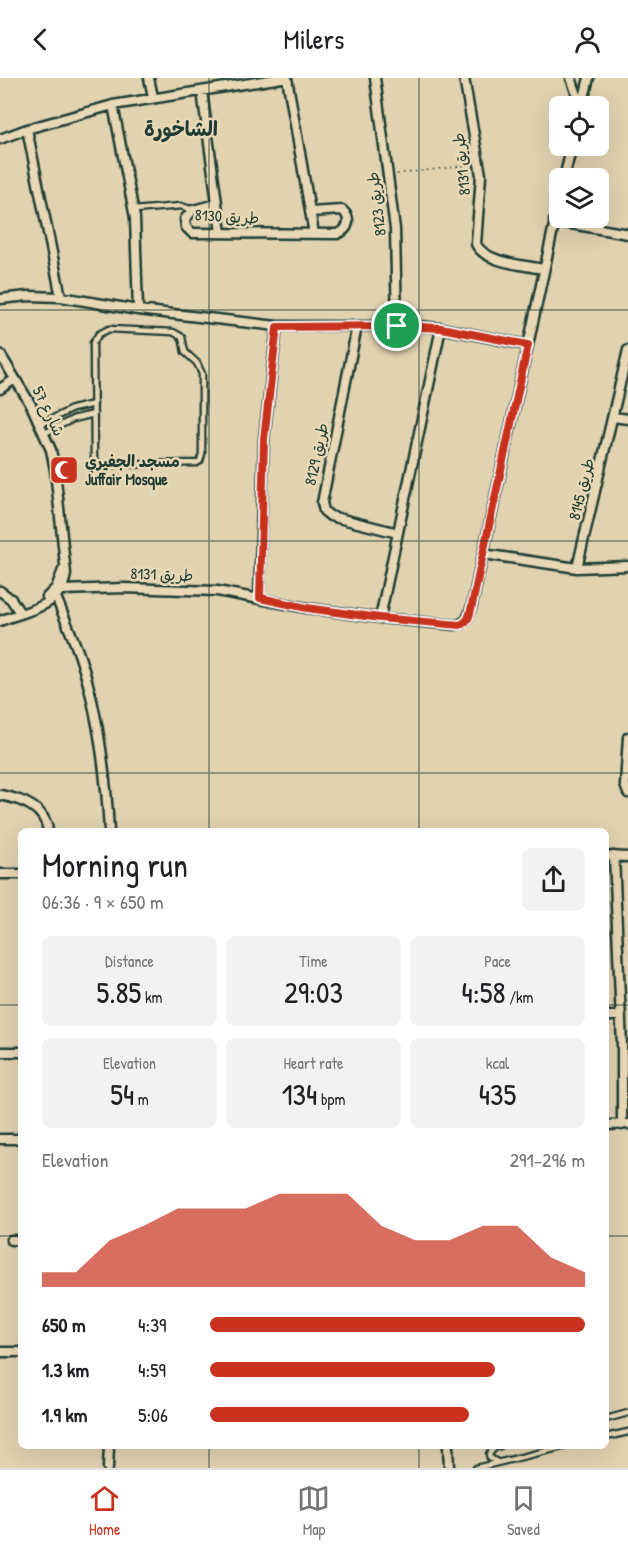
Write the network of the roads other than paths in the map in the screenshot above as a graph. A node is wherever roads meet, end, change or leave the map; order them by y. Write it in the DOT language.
graph roads {
  1 [pos="149,78"];
  2 [pos="282,78"];
  3 [pos="286,78"];
  4 [pos="375,78"];
  5 [pos="464,78"];
  6 [pos="571,78"];
  7 [pos="589,78"];
  8 [pos="201,91"];
  9 [pos="577,96"];
  10 [pos="584,96"];
  11 [pos="153,98"];
  12 [pos="113,105"];
  13 [pos="27,129"];
  14 [pos="0,139"];
  15 [pos="217,204"];
  16 [pos="134,210"];
  17 [pos="193,210"];
  18 [pos="310,212"];
  19 [pos="552,228"];
  20 [pos="594,228"];
  21 [pos="221,233"];
  22 [pos="314,234"];
  23 [pos="628,234"];
  24 [pos="543,269"];
  25 [pos="61,297"];
  26 [pos="0,299"];
  27 [pos="138,310"];
  28 [pos="357,326"];
  29 [pos="397,326"];
  30 [pos="277,327"];
  31 [pos="441,328"];
  32 [pos="528,345"];
  33 [pos="628,350"];
  34 [pos="0,355"];
  35 [pos="15,379"];
  36 [pos="0,389"];
  37 [pos="94,404"];
  38 [pos="94,414"];
  39 [pos="613,417"];
  40 [pos="628,419"];
  41 [pos="41,424"];
  42 [pos="45,433"];
  43 [pos="398,533"];
  44 [pos="483,554"];
  45 [pos="64,558"];
  46 [pos="628,566"];
  47 [pos="577,568"];
  48 [pos="62,590"];
  49 [pos="0,591"];
  50 [pos="56,597"];
  51 [pos="260,598"];
  52 [pos="24,612"];
  53 [pos="380,618"];
  54 [pos="0,621"];
  55 [pos="628,737"];
  56 [pos="628,792"];
  57 [pos="0,795"];
  58 [pos="48,828"];
  59 [pos="109,828"];
  60 [pos="610,856"];
  61 [pos="628,857"];
  62 [pos="0,874"];
  63 [pos="18,874"];
  64 [pos="609,1016"];
  65 [pos="621,1016"];
  66 [pos="625,1046"];
  67 [pos="0,1052"];
  68 [pos="18,1052"];
  69 [pos="609,1125"];
  70 [pos="625,1125"];
  71 [pos="18,1138"];
  72 [pos="0,1139"];
  73 [pos="11,1240"];
  74 [pos="18,1240"];
  75 [pos="0,1352"];
  76 [pos="18,1352"];
  77 [pos="628,1413"];
  78 [pos="609,1418"];
  79 [pos="628,1432"];
  80 [pos="609,1436"];
  81 [pos="109,1449"];
  82 [pos="448,1449"];
  83 [pos="493,1449"];
  84 [pos="554,1449"];
  85 [pos="497,1462"];
  86 [pos="108,1468"];
  87 [pos="449,1468"];
  88 [pos="476,1468"];
  1 -- 11 [label="street"];
  2 -- 8 [label="street"];
  3 -- 18 [label="street"];
  4 -- 29 [label="street, طريق 8123"];
  5 -- 24 [label="street, طريق 8131"];
  6 -- 9 [label="street"];
  7 -- 10 [label="street"];
  8 -- 11 [label="street"];
  8 -- 15 [label="street"];
  11 -- 12 [label="street"];
  12 -- 13 [label="street"];
  12 -- 16 [label="street"];
  13 -- 14 [label="street"];
  13 -- 25 [label="street"];
  15 -- 17 [label="street, طريق 8130"];
  15 -- 21 [label="street"];
  16 -- 17 [label="lane"];
  16 -- 27 [label="street"];
  17 -- 21 [label="street, طريق 8130"];
  18 -- 22 [label="street"];
  18 -- 22 [label="street, طريق 8130"];
  19 -- 24 [label="street"];
  20 -- 23 [label="street"];
  21 -- 22 [label="street, طريق 8130"];
  24 -- 32 [label="street"];
  25 -- 26 [label="street"];
  25 -- 27 [label="street"];
  27 -- 30 [label="street"];
  28 -- 29 [label="street"];
  28 -- 30 [label="street"];
  28 -- 43 [label="street, طريق 8129"];
  29 -- 31 [label="street"];
  30 -- 51 [label="street"];
  31 -- 32 [label="street"];
  31 -- 43 [label="street"];
  32 -- 44 [label="street"];
  33 -- 39 [label="street, طريق 8145"];
  34 -- 35 [label="street, شارع 57"];
  35 -- 36 [label="street"];
  35 -- 41 [label="street, شارع 57"];
  37 -- 38 [label="lane"];
  37 -- 38 [label="lane"];
  37 -- 41 [label="lane"];
  38 -- 42 [label="lane"];
  39 -- 40 [label="street"];
  39 -- 47 [label="street, طريق 8145"];
  41 -- 42 [label="street, شارع 57"];
  42 -- 45 [label="street, شارع 57"];
  43 -- 53 [label="street"];
  44 -- 47 [label="street"];
  44 -- 53 [label="street, طريق 8131"];
  45 -- 48 [label="street"];
  45 -- 52 [label="street"];
  46 -- 47 [label="street"];
  48 -- 50 [label="street"];
  48 -- 51 [label="street, طريق 8131"];
  49 -- 52 [label="street"];
  50 -- 52 [label="street"];
  50 -- 59 [label="street"];
  51 -- 53 [label="street, طريق 8131"];
  52 -- 54 [label="street"];
  55 -- 56 [label="street"];
  57 -- 58 [label="street"];
  60 -- 61 [label="street"];
  60 -- 65 [label="street"];
  62 -- 63 [label="street"];
  64 -- 65 [label="street"];
  65 -- 66 [label="street"];
  66 -- 70 [label="street"];
  67 -- 68 [label="street"];
  69 -- 70 [label="street"];
  71 -- 72 [label="street"];
  73 -- 74 [label="street"];
  75 -- 76 [label="street"];
  77 -- 78 [label="lane"];
  79 -- 80 [label="lane"];
  81 -- 86 [label="street"];
  82 -- 87 [label="street"];
  83 -- 85 [label="lane"];
  84 -- 85 [label="lane"];
  85 -- 88 [label="lane"];
}
